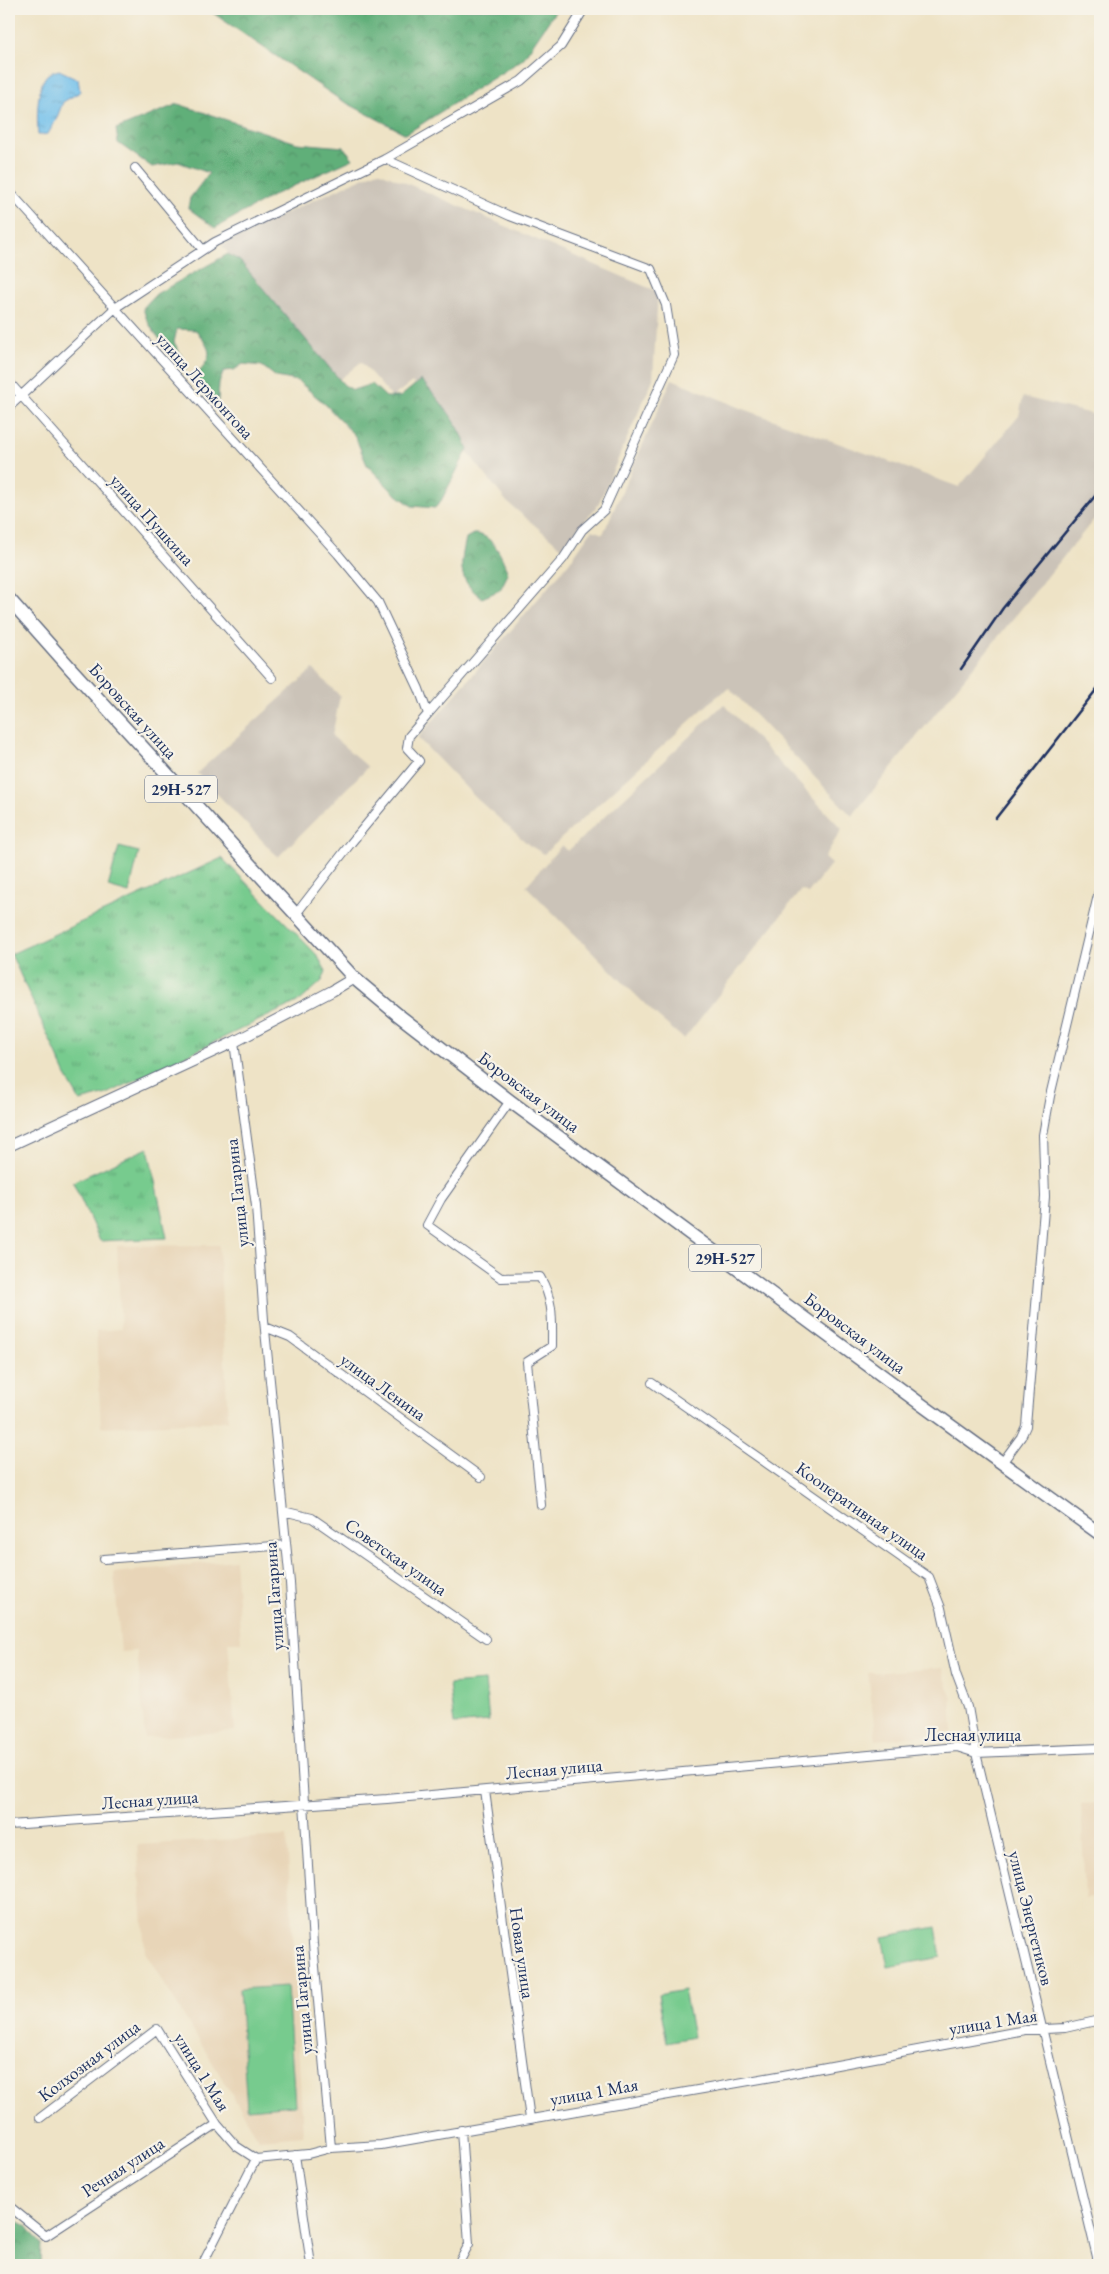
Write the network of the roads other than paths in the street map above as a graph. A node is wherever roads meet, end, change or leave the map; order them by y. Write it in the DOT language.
graph roads {
  1 [pos="584,9"];
  2 [pos="385,159"];
  3 [pos="135,168"];
  4 [pos="9,191"];
  5 [pos="203,250"];
  6 [pos="115,308"];
  7 [pos="9,382"];
  8 [pos="21,395"];
  9 [pos="9,407"];
  10 [pos="9,599"];
  11 [pos="272,678"];
  12 [pos="428,714"];
  13 [pos="1100,887"];
  14 [pos="296,914"];
  15 [pos="354,978"];
  16 [pos="234,1042"];
  17 [pos="510,1101"];
  18 [pos="9,1146"];
  19 [pos="265,1327"];
  20 [pos="652,1383"];
  21 [pos="1002,1463"];
  22 [pos="481,1477"];
  23 [pos="540,1505"];
  24 [pos="283,1511"];
  25 [pos="1100,1534"];
  26 [pos="286,1545"];
  27 [pos="104,1560"];
  28 [pos="486,1639"];
  29 [pos="1100,1748"];
  30 [pos="976,1753"];
  31 [pos="484,1791"];
  32 [pos="304,1805"];
  33 [pos="9,1825"];
  34 [pos="1100,2020"];
  35 [pos="156,2029"];
  36 [pos="1042,2029"];
  37 [pos="40,2118"];
  38 [pos="530,2119"];
  39 [pos="217,2124"];
  40 [pos="461,2130"];
  41 [pos="331,2148"];
  42 [pos="295,2155"];
  43 [pos="256,2160"];
  44 [pos="9,2206"];
  45 [pos="460,2261"];
  46 [pos="202,2265"];
  47 [pos="310,2265"];
  48 [pos="1099,2265"];
  1 -- 2 [label="street"];
  2 -- 5 [label="street"];
  2 -- 12 [label="street"];
  3 -- 5 [label="street"];
  4 -- 6 [label="street, улица Лермонтова"];
  5 -- 6 [label="street"];
  6 -- 8 [label="street"];
  6 -- 12 [label="street, улица Лермонтова"];
  7 -- 8 [label="street, улица Пушкина"];
  8 -- 9 [label="street"];
  8 -- 11 [label="street, улица Пушкина"];
  10 -- 14 [label="main road, Боровская улица / 29Н-527"];
  12 -- 14 [label="street"];
  13 -- 21 [label="street"];
  14 -- 15 [label="main road, Боровская улица / 29Н-527"];
  15 -- 16 [label="street"];
  15 -- 17 [label="main road, Боровская улица / 29Н-527"];
  16 -- 18 [label="street"];
  16 -- 19 [label="street, улица Гагарина"];
  17 -- 21 [label="main road, Боровская улица / 29Н-527"];
  17 -- 23 [label="street"];
  19 -- 22 [label="street, улица Ленина"];
  19 -- 24 [label="street, улица Гагарина"];
  20 -- 30 [label="street, Кооперативная улица"];
  21 -- 25 [label="main road, Боровская улица / 29Н-527"];
  24 -- 26 [label="street, улица Гагарина"];
  24 -- 28 [label="street, Советская улица"];
  26 -- 27 [label="street"];
  26 -- 32 [label="street, улица Гагарина"];
  29 -- 30 [label="street, Лесная улица"];
  30 -- 31 [label="street, Лесная улица"];
  30 -- 36 [label="street, улица Энергетиков"];
  31 -- 32 [label="street, Лесная улица"];
  31 -- 38 [label="street, Новая улица"];
  32 -- 33 [label="street, Лесная улица"];
  32 -- 41 [label="street, улица Гагарина"];
  34 -- 36 [label="street, улица 1 Мая"];
  35 -- 37 [label="street, Колхозная улица"];
  35 -- 39 [label="street, улица 1 Мая"];
  36 -- 38 [label="street, улица 1 Мая"];
  36 -- 48 [label="street, улица Энергетиков"];
  38 -- 40 [label="street, улица 1 Мая"];
  39 -- 43 [label="street, улица 1 Мая"];
  39 -- 44 [label="street, Речная улица"];
  40 -- 41 [label="street, улица 1 Мая"];
  40 -- 45 [label="street"];
  41 -- 42 [label="street, улица 1 Мая"];
  42 -- 43 [label="street, улица 1 Мая"];
  42 -- 47 [label="street"];
  43 -- 46 [label="street"];
}
